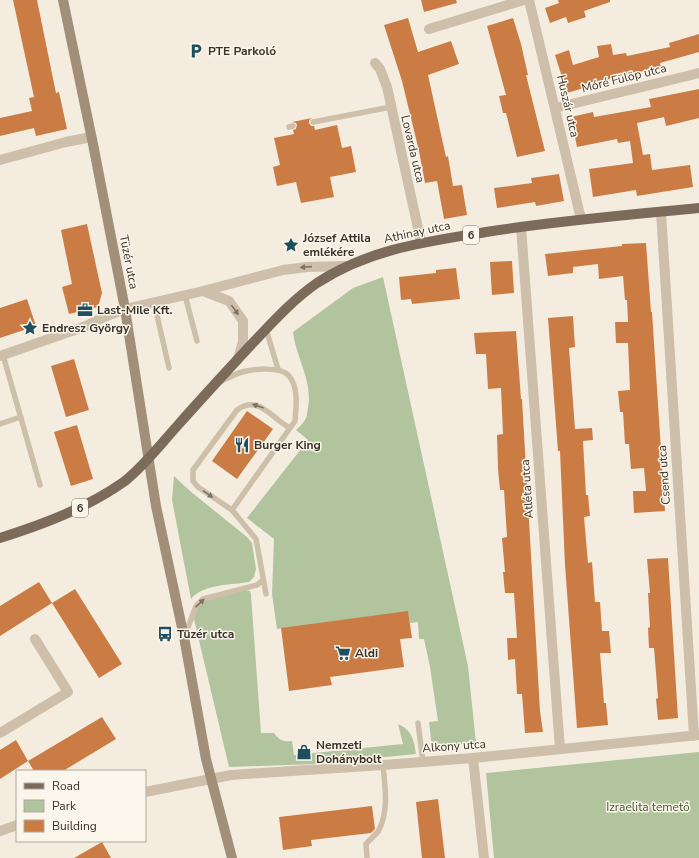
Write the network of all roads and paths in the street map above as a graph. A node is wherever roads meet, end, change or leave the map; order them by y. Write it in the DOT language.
graph roads {
  1 [pos="63,0"];
  2 [pos="524,0"];
  3 [pos="528,0"];
  4 [pos="429,29"];
  5 [pos="375,63"];
  6 [pos="699,73"];
  7 [pos="391,107"];
  8 [pos="555,108"];
  9 [pos="313,122"];
  10 [pos="91,137"];
  11 [pos="0,160"];
  12 [pos="699,208"];
  13 [pos="661,212"];
  14 [pos="581,219"];
  15 [pos="521,227"];
  16 [pos="421,242"];
  17 [pos="345,266"];
  18 [pos="203,291"];
  19 [pos="185,295"];
  20 [pos="154,302"];
  21 [pos="125,309"];
  22 [pos="266,329"];
  23 [pos="197,341"];
  24 [pos="2,355"];
  25 [pos="238,359"];
  26 [pos="169,368"];
  27 [pos="278,369"];
  28 [pos="211,387"];
  29 [pos="21,417"];
  30 [pos="0,424"];
  31 [pos="290,428"];
  32 [pos="148,459"];
  33 [pos="40,485"];
  34 [pos="232,510"];
  35 [pos="0,538"];
  36 [pos="263,580"];
  37 [pos="266,594"];
  38 [pos="184,637"];
  39 [pos="35,639"];
  40 [pos="418,723"];
  41 [pos="0,732"];
  42 [pos="696,736"];
  43 [pos="560,749"];
  44 [pos="473,758"];
  45 [pos="423,762"];
  46 [pos="383,765"];
  47 [pos="211,778"];
  48 [pos="146,792"];
  49 [pos="16,825"];
  50 [pos="0,831"];
  51 [pos="232,858"];
  52 [pos="367,858"];
  53 [pos="484,858"];
  1 -- 10 [label="street, Tüzér utca"];
  2 -- 4 [label="street"];
  3 -- 8 [label="street, Huszár utca"];
  5 -- 7 [label="street, Lovarda utca"];
  6 -- 8 [label="street, Móré Fülöp utca"];
  7 -- 9 [label="lane"];
  7 -- 16 [label="street, Lovarda utca"];
  8 -- 14 [label="street, Huszár utca"];
  10 -- 11 [label="street"];
  10 -- 21 [label="street, Tüzér utca"];
  12 -- 13 [label="main road, Athinay utca / 6"];
  13 -- 14 [label="main road, Athinay utca / 6"];
  13 -- 42 [label="street, Csend utca"];
  14 -- 15 [label="main road, Athinay utca / 6"];
  15 -- 16 [label="main road, Athinay utca / 6"];
  15 -- 43 [label="street, Atléta utca"];
  16 -- 17 [label="main road, Athinay utca / 6"];
  17 -- 18 [label="street, one-way"];
  17 -- 22 [label="main road, Athinay utca / 6"];
  18 -- 19 [label="street"];
  18 -- 25 [label="street, one-way"];
  19 -- 20 [label="street"];
  19 -- 23 [label="lane"];
  20 -- 21 [label="street"];
  20 -- 26 [label="lane"];
  21 -- 24 [label="street"];
  21 -- 32 [label="street, Tüzér utca"];
  22 -- 25 [label="main road, Athinay utca / 6"];
  22 -- 27 [label="lane"];
  24 -- 29 [label="lane"];
  25 -- 28 [label="main road, Athinay utca / 6"];
  27 -- 28 [label="lane"];
  27 -- 31 [label="lane"];
  28 -- 32 [label="main road, Athinay utca / 6"];
  29 -- 30 [label="lane"];
  29 -- 33 [label="lane"];
  31 -- 34 [label="lane"];
  31 -- 34 [label="lane, one-way"];
  32 -- 35 [label="main road, 6"];
  32 -- 38 [label="street, Tüzér utca"];
  34 -- 36 [label="lane"];
  36 -- 37 [label="lane"];
  38 -- 36 [label="lane, one-way"];
  38 -- 47 [label="street, Tüzér utca"];
  39 -- 41 [label="street"];
  40 -- 45 [label="lane"];
  42 -- 43 [label="street, Alkony utca"];
  43 -- 44 [label="street, Alkony utca"];
  44 -- 45 [label="street, Alkony utca"];
  44 -- 53 [label="street"];
  45 -- 46 [label="street, Alkony utca"];
  46 -- 47 [label="street, Alkony utca"];
  46 -- 52 [label="lane"];
  47 -- 48 [label="street, Alkony utca"];
  47 -- 51 [label="street, Tüzér utca"];
  49 -- 50 [label="street"];
}
